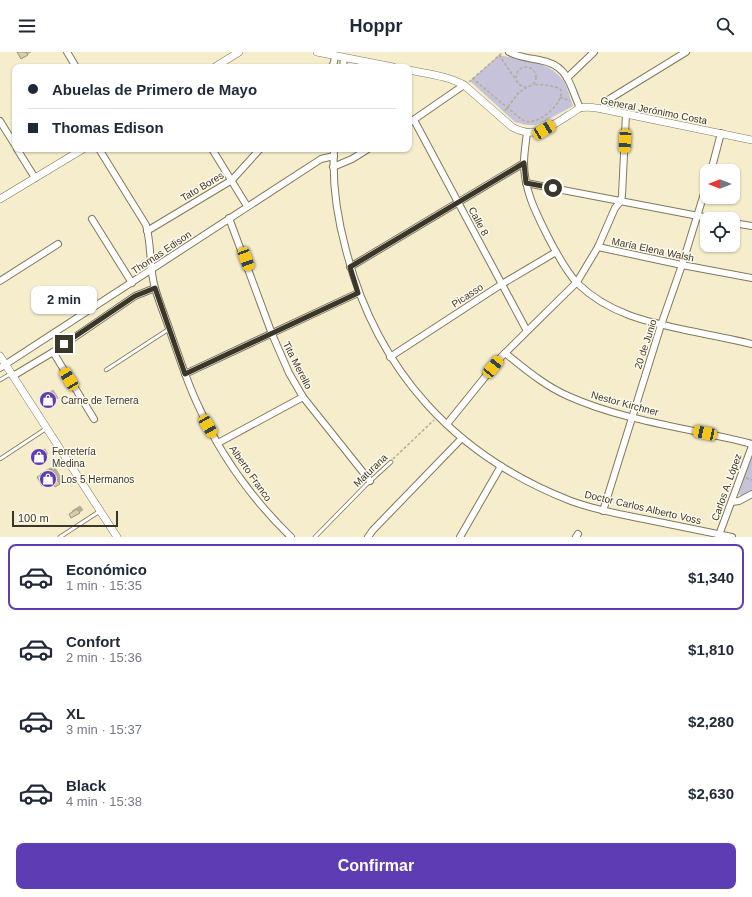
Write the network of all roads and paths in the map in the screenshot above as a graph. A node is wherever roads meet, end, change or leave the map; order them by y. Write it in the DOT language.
graph roads {
  1 [pos="66,52"];
  2 [pos="239,52"];
  3 [pos="317,52"];
  4 [pos="503,52"];
  5 [pos="509,52"];
  6 [pos="594,52"];
  7 [pos="686,52"];
  8 [pos="499,55"];
  9 [pos="335,56"];
  10 [pos="344,58"];
  11 [pos="74,64"];
  12 [pos="220,64"];
  13 [pos="333,64"];
  14 [pos="343,64"];
  15 [pos="377,64"];
  16 [pos="412,71"];
  17 [pos="472,78"];
  18 [pos="567,78"];
  19 [pos="517,81"];
  20 [pos="533,85"];
  21 [pos="464,86"];
  22 [pos="527,87"];
  23 [pos="508,107"];
  24 [pos="580,108"];
  25 [pos="602,109"];
  26 [pos="626,114"];
  27 [pos="500,117"];
  28 [pos="0,121"];
  29 [pos="412,122"];
  30 [pos="527,132"];
  31 [pos="721,133"];
  32 [pos="12,140"];
  33 [pos="752,140"];
  34 [pos="19,152"];
  35 [pos="78,152"];
  36 [pos="101,152"];
  37 [pos="214,152"];
  38 [pos="257,152"];
  39 [pos="334,152"];
  40 [pos="363,152"];
  41 [pos="334,156"];
  42 [pos="524,163"];
  43 [pos="713,164"];
  44 [pos="333,167"];
  45 [pos="35,178"];
  46 [pos="232,180"];
  47 [pos="526,183"];
  48 [pos="0,199"];
  49 [pos="621,201"];
  50 [pos="458,202"];
  51 [pos="701,204"];
  52 [pos="247,206"];
  53 [pos="697,216"];
  54 [pos="700,217"];
  55 [pos="230,218"];
  56 [pos="92,219"];
  57 [pos="740,224"];
  58 [pos="752,226"];
  59 [pos="147,230"];
  60 [pos="58,244"];
  61 [pos="598,247"];
  62 [pos="556,252"];
  63 [pos="682,265"];
  64 [pos="350,267"];
  65 [pos="151,270"];
  66 [pos="752,278"];
  67 [pos="0,281"];
  68 [pos="577,282"];
  69 [pos="132,283"];
  70 [pos="502,284"];
  71 [pos="155,288"];
  72 [pos="358,293"];
  73 [pos="661,325"];
  74 [pos="169,329"];
  75 [pos="527,331"];
  76 [pos="272,334"];
  77 [pos="752,344"];
  78 [pos="53,352"];
  79 [pos="505,353"];
  80 [pos="0,356"];
  81 [pos="390,356"];
  82 [pos="3,366"];
  83 [pos="106,370"];
  84 [pos="185,374"];
  85 [pos="12,375"];
  86 [pos="0,380"];
  87 [pos="303,397"];
  88 [pos="438,416"];
  89 [pos="632,417"];
  90 [pos="94,419"];
  91 [pos="447,424"];
  92 [pos="47,428"];
  93 [pos="462,438"];
  94 [pos="218,443"];
  95 [pos="752,445"];
  96 [pos="0,459"];
  97 [pos="391,462"];
  98 [pos="501,466"];
  99 [pos="370,481"];
  100 [pos="752,494"];
  101 [pos="732,502"];
  102 [pos="100,511"];
  103 [pos="603,511"];
  104 [pos="720,535"];
  105 [pos="60,537"];
  106 [pos="117,537"];
  107 [pos="291,537"];
  108 [pos="315,537"];
  109 [pos="368,537"];
  110 [pos="460,537"];
  111 [pos="732,537"];
  1 -- 11 [label="street"];
  2 -- 12 [label="street"];
  3 -- 9 [label="street"];
  4 -- 8 [label="path"];
  5 -- 18 [label="street"];
  6 -- 18 [label="street"];
  7 -- 25 [label="street"];
  8 -- 17 [label="path"];
  8 -- 19 [label="path"];
  9 -- 10 [label="street"];
  9 -- 13 [label="street"];
  10 -- 14 [label="street"];
  10 -- 15 [label="street"];
  16 -- 21 [label="street"];
  17 -- 21 [label="path"];
  17 -- 23 [label="path"];
  18 -- 24 [label="street"];
  19 -- 20 [label="path"];
  19 -- 22 [label="path"];
  20 -- 22 [label="path"];
  20 -- 23 [label="path"];
  21 -- 27 [label="street"];
  21 -- 29 [label="street"];
  22 -- 23 [label="path"];
  23 -- 27 [label="path"];
  24 -- 25 [label="street, General Jerónimo Costa"];
  24 -- 30 [label="street"];
  25 -- 26 [label="street, General Jerónimo Costa"];
  26 -- 31 [label="street, General Jerónimo Costa"];
  26 -- 49 [label="street"];
  27 -- 30 [label="street"];
  28 -- 32 [label="street"];
  29 -- 50 [label="street, Calle 8"];
  30 -- 42 [label="street"];
  31 -- 33 [label="street, General Jerónimo Costa"];
  31 -- 43 [label="street"];
  34 -- 45 [label="street"];
  35 -- 45 [label="street"];
  36 -- 59 [label="street, Alberto Franco"];
  37 -- 46 [label="street"];
  38 -- 46 [label="street, Tato Bores"];
  39 -- 41 [label="street, Doctor Carlos Alberto Voss"];
  40 -- 44 [label="street"];
  41 -- 44 [label="street, Doctor Carlos Alberto Voss"];
  41 -- 52 [label="street, Thomas Edison"];
  42 -- 47 [label="street"];
  42 -- 50 [label="street"];
  44 -- 64 [label="street, Doctor Carlos Alberto Voss"];
  45 -- 48 [label="street"];
  46 -- 52 [label="street"];
  46 -- 59 [label="street, Tato Bores"];
  47 -- 49 [label="street"];
  47 -- 62 [label="street"];
  49 -- 53 [label="street"];
  49 -- 61 [label="street"];
  50 -- 64 [label="street"];
  50 -- 70 [label="street, Calle 8"];
  51 -- 53 [label="street, 20 de Junio"];
  52 -- 55 [label="street, Thomas Edison"];
  53 -- 54 [label="street"];
  53 -- 63 [label="street, 20 de Junio"];
  55 -- 65 [label="street, Thomas Edison"];
  55 -- 76 [label="street, Tita Merello"];
  56 -- 69 [label="street"];
  57 -- 58 [label="street"];
  59 -- 65 [label="street, Alberto Franco"];
  60 -- 67 [label="street"];
  61 -- 63 [label="street, María Elena Walsh"];
  61 -- 68 [label="street"];
  62 -- 68 [label="street"];
  62 -- 70 [label="street, Picasso"];
  63 -- 66 [label="street, María Elena Walsh"];
  63 -- 73 [label="street, 20 de Junio"];
  64 -- 72 [label="street, Doctor Carlos Alberto Voss"];
  65 -- 69 [label="street, Thomas Edison"];
  65 -- 71 [label="street, Alberto Franco"];
  68 -- 73 [label="street"];
  68 -- 75 [label="street"];
  69 -- 82 [label="street, Thomas Edison"];
  70 -- 75 [label="street, Calle 8"];
  70 -- 81 [label="street, Picasso"];
  71 -- 74 [label="street, Alberto Franco"];
  71 -- 78 [label="street"];
  72 -- 76 [label="street"];
  72 -- 81 [label="street, Doctor Carlos Alberto Voss"];
  73 -- 77 [label="street"];
  73 -- 89 [label="street, 20 de Junio"];
  74 -- 83 [label="lane"];
  74 -- 84 [label="street, Alberto Franco"];
  75 -- 79 [label="street"];
  76 -- 84 [label="street"];
  76 -- 87 [label="street, Tita Merello"];
  78 -- 85 [label="street"];
  78 -- 90 [label="street"];
  79 -- 89 [label="street, Nestor Kirchner"];
  79 -- 91 [label="street"];
  80 -- 82 [label="street"];
  81 -- 88 [label="street, Doctor Carlos Alberto Voss"];
  82 -- 85 [label="street"];
  84 -- 94 [label="street, Alberto Franco"];
  85 -- 86 [label="lane"];
  85 -- 92 [label="street"];
  87 -- 94 [label="street"];
  87 -- 99 [label="street, Tita Merello"];
  88 -- 91 [label="street, Doctor Carlos Alberto Voss"];
  88 -- 97 [label="path, Maturana"];
  89 -- 95 [label="street, Nestor Kirchner"];
  89 -- 103 [label="street, 20 de Junio"];
  91 -- 93 [label="street, Doctor Carlos Alberto Voss"];
  92 -- 96 [label="lane"];
  92 -- 102 [label="street"];
  93 -- 98 [label="street, Doctor Carlos Alberto Voss"];
  93 -- 109 [label="street"];
  94 -- 107 [label="street, Alberto Franco"];
  95 -- 101 [label="street, Carlos A. López"];
  97 -- 99 [label="lane, Maturana"];
  98 -- 103 [label="street, Doctor Carlos Alberto Voss"];
  98 -- 110 [label="street"];
  99 -- 108 [label="lane, Maturana"];
  100 -- 101 [label="street"];
  101 -- 104 [label="street, Carlos A. López"];
  102 -- 105 [label="lane"];
  102 -- 106 [label="street"];
  103 -- 104 [label="street, Doctor Carlos Alberto Voss"];
  104 -- 111 [label="street, Doctor Carlos Alberto Voss"];
}
